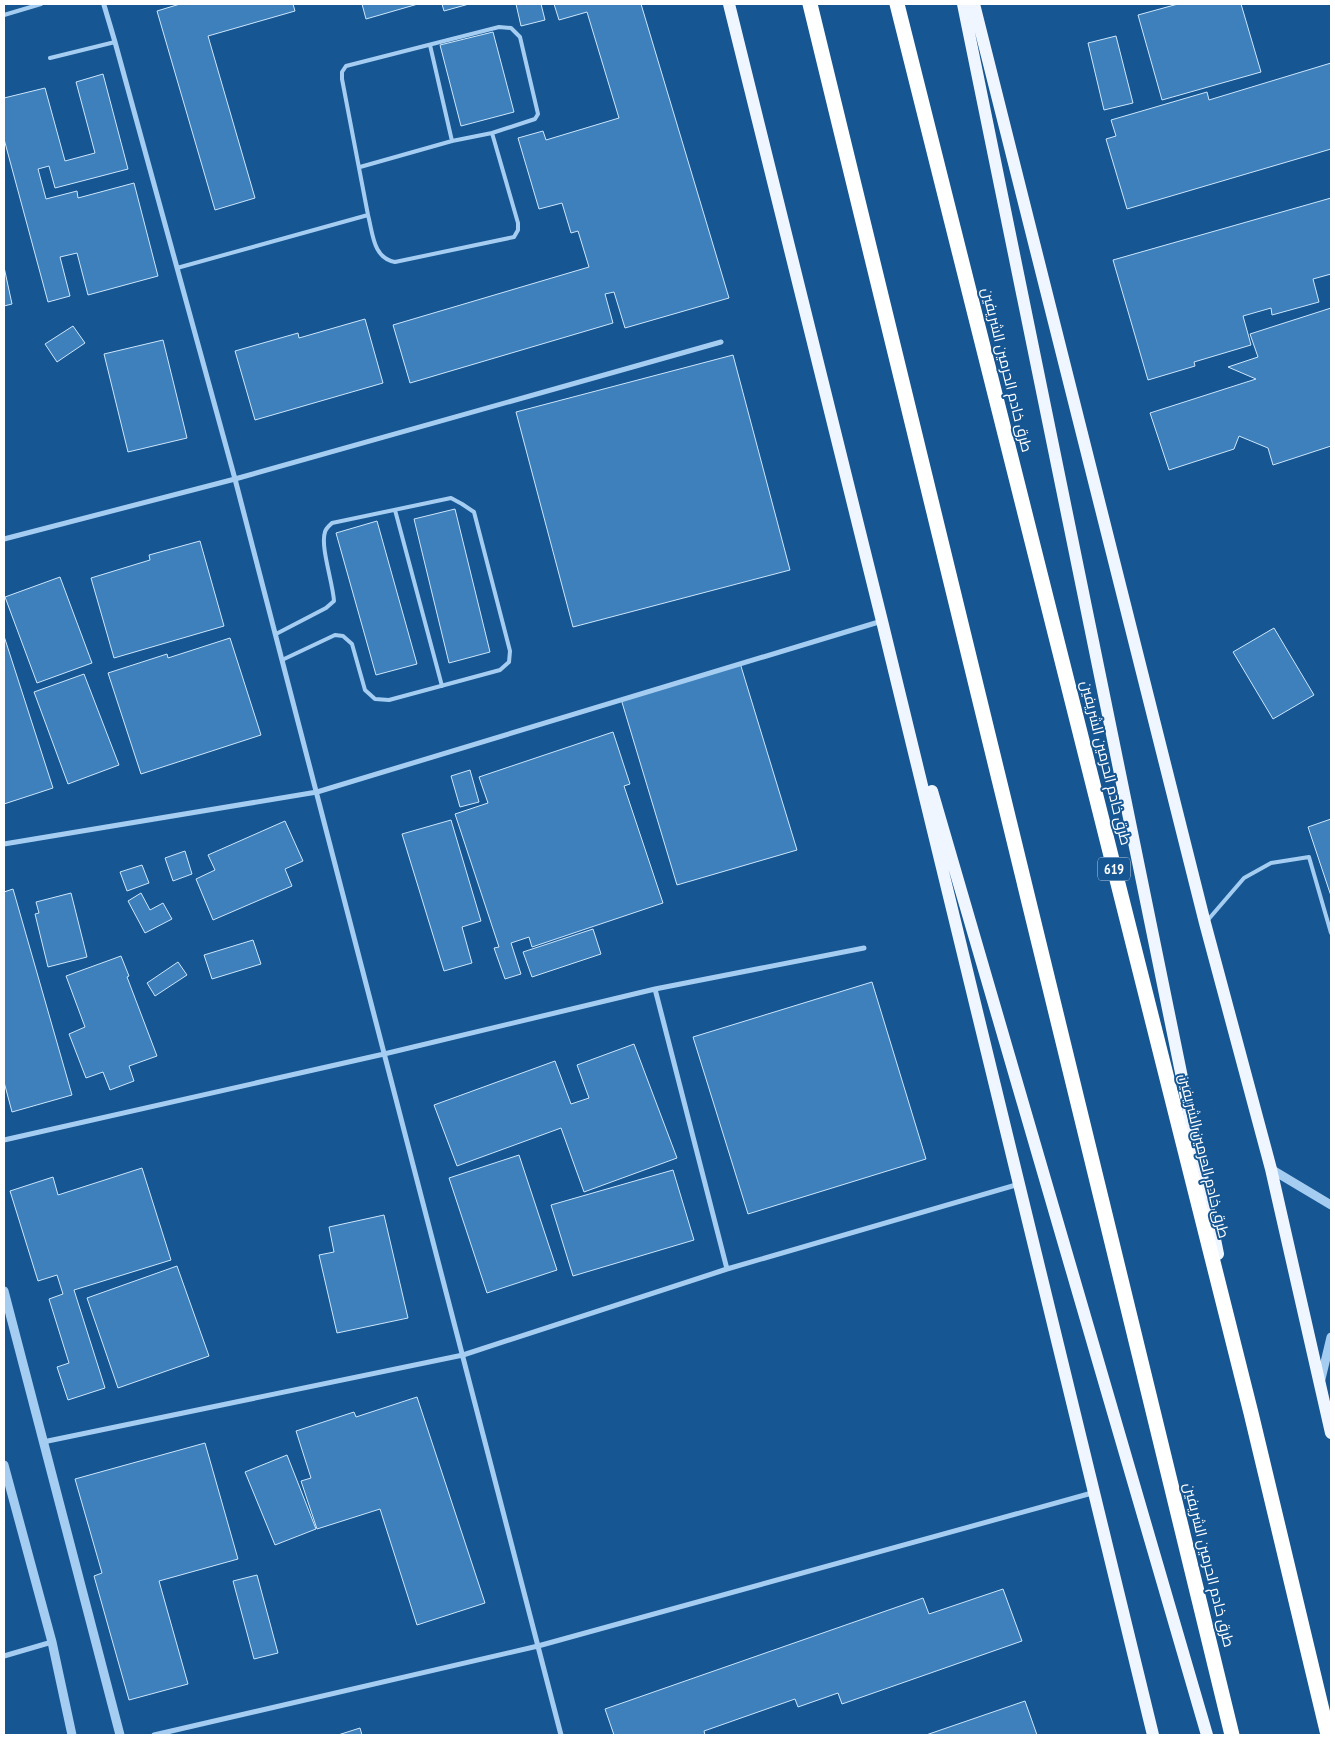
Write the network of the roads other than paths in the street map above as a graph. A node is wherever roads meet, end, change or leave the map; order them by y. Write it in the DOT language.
graph roads {
  1 [pos="41,4"];
  2 [pos="105,4"];
  3 [pos="729,4"];
  4 [pos="810,4"];
  5 [pos="897,4"];
  6 [pos="963,4"];
  7 [pos="974,4"];
  8 [pos="4,15"];
  9 [pos="115,42"];
  10 [pos="430,45"];
  11 [pos="50,58"];
  12 [pos="492,133"];
  13 [pos="452,141"];
  14 [pos="360,167"];
  15 [pos="368,216"];
  16 [pos="177,268"];
  17 [pos="721,342"];
  18 [pos="235,479"];
  19 [pos="395,510"];
  20 [pos="4,539"];
  21 [pos="882,621"];
  22 [pos="276,634"];
  23 [pos="282,660"];
  24 [pos="442,686"];
  25 [pos="317,792"];
  26 [pos="4,844"];
  27 [pos="1205,923"];
  28 [pos="1331,933"];
  29 [pos="864,948"];
  30 [pos="655,989"];
  31 [pos="384,1054"];
  32 [pos="4,1140"];
  33 [pos="1270,1169"];
  34 [pos="1019,1184"];
  35 [pos="1331,1205"];
  36 [pos="727,1269"];
  37 [pos="4,1291"];
  38 [pos="1331,1337"];
  39 [pos="463,1355"];
  40 [pos="1319,1384"];
  41 [pos="1250,1413"];
  42 [pos="1331,1433"];
  43 [pos="43,1442"];
  44 [pos="4,1465"];
  45 [pos="1094,1493"];
  46 [pos="52,1642"];
  47 [pos="538,1646"];
  48 [pos="4,1656"];
  49 [pos="72,1735"];
  50 [pos="120,1735"];
  51 [pos="154,1735"];
  52 [pos="561,1735"];
  53 [pos="1153,1735"];
  54 [pos="1207,1735"];
  55 [pos="1232,1735"];
  56 [pos="1328,1735"];
  1 -- 8 [label="lane"];
  2 -- 9 [label="street"];
  3 -- 21 [label="main road"];
  4 -- 55 [label="highway, طرق خادم الحرمين الشريفين"];
  5 -- 41 [label="highway, طرق خادم الحرمين الشريفين / 619"];
  6 -- 41 [label="main road"];
  7 -- 27 [label="main road"];
  9 -- 11 [label="lane"];
  9 -- 16 [label="street"];
  10 -- 12 [label="lane"];
  10 -- 13 [label="lane"];
  10 -- 14 [label="lane"];
  12 -- 13 [label="lane"];
  12 -- 15 [label="lane"];
  13 -- 14 [label="lane"];
  14 -- 15 [label="lane"];
  15 -- 16 [label="lane"];
  16 -- 18 [label="street"];
  17 -- 18 [label="street"];
  18 -- 20 [label="street"];
  18 -- 22 [label="street"];
  19 -- 22 [label="lane"];
  19 -- 24 [label="lane"];
  19 -- 24 [label="lane"];
  21 -- 25 [label="street"];
  21 -- 34 [label="main road"];
  21 -- 54 [label="main road"];
  22 -- 23 [label="street"];
  23 -- 24 [label="lane"];
  23 -- 25 [label="street"];
  25 -- 26 [label="street"];
  25 -- 31 [label="street"];
  27 -- 28 [label="lane"];
  27 -- 33 [label="main road"];
  29 -- 30 [label="street"];
  30 -- 31 [label="street"];
  30 -- 36 [label="street"];
  31 -- 32 [label="street"];
  31 -- 39 [label="street"];
  33 -- 35 [label="street"];
  33 -- 40 [label="main road"];
  34 -- 36 [label="street"];
  34 -- 45 [label="main road"];
  36 -- 39 [label="street"];
  37 -- 43 [label="street"];
  38 -- 40 [label="street"];
  39 -- 43 [label="street"];
  39 -- 47 [label="street"];
  40 -- 42 [label="main road"];
  41 -- 56 [label="highway, طرق خادم الحرمين الشريفين / 619"];
  43 -- 50 [label="street"];
  44 -- 46 [label="street"];
  45 -- 47 [label="street"];
  45 -- 53 [label="main road"];
  46 -- 48 [label="street"];
  46 -- 49 [label="street"];
  47 -- 51 [label="street"];
  47 -- 52 [label="street"];
}
